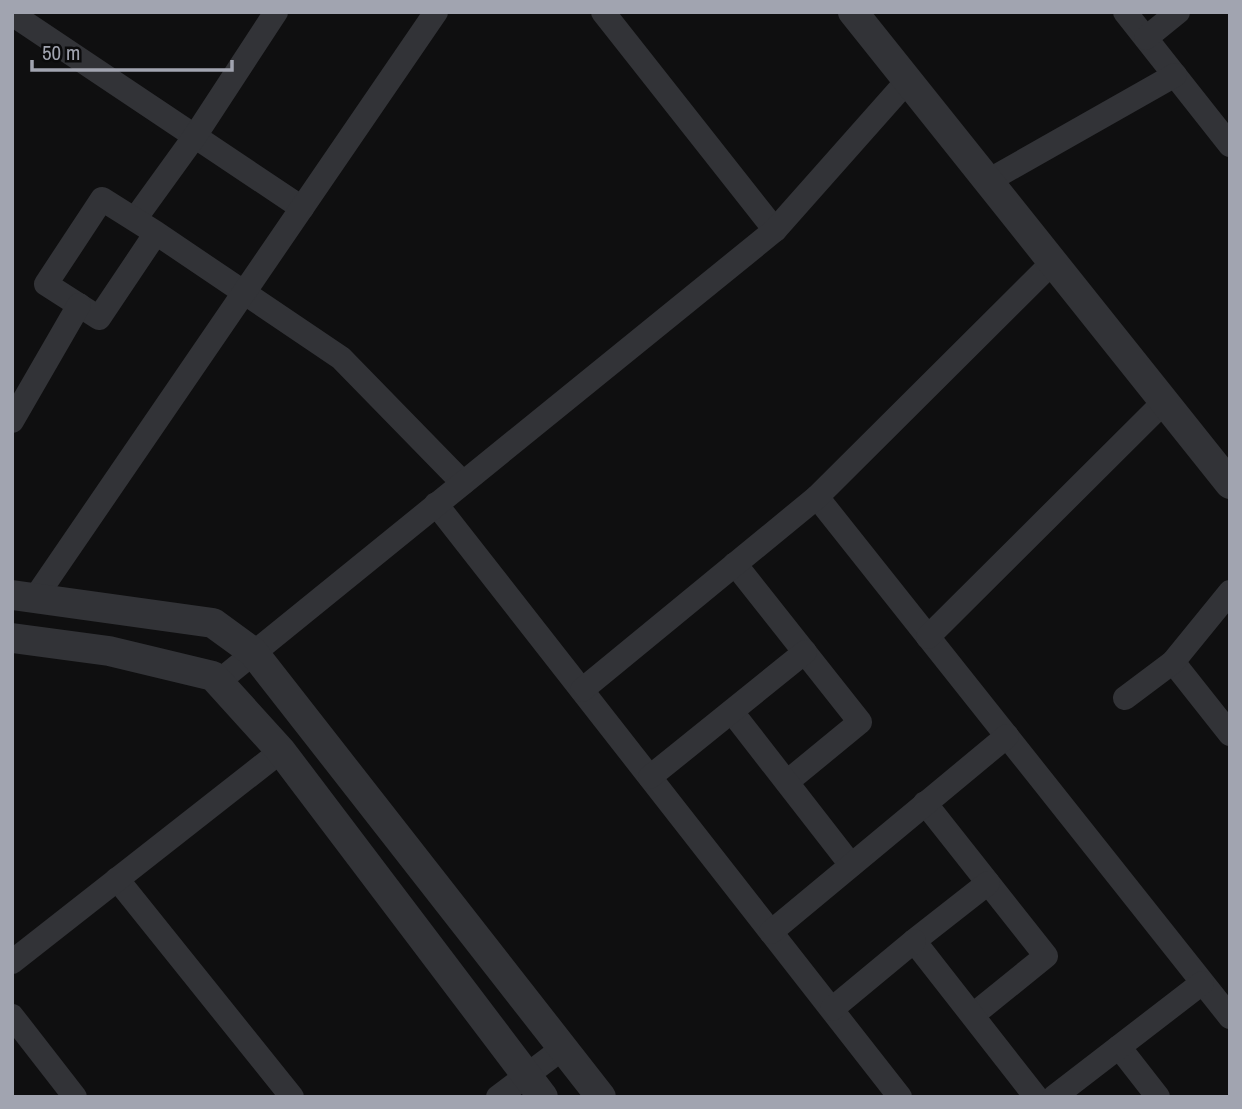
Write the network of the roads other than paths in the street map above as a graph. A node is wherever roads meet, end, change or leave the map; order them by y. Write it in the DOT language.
graph roads {
  1 [pos="276,12"];
  2 [pos="436,12"];
  3 [pos="603,12"];
  4 [pos="853,12"];
  5 [pos="1125,12"];
  6 [pos="1178,12"];
  7 [pos="12,14"];
  8 [pos="1146,38"];
  9 [pos="1175,75"];
  10 [pos="908,80"];
  11 [pos="1221,117"];
  12 [pos="195,136"];
  13 [pos="1230,145"];
  14 [pos="988,181"];
  15 [pos="302,208"];
  16 [pos="135,219"];
  17 [pos="775,230"];
  18 [pos="156,233"];
  19 [pos="1053,262"];
  20 [pos="244,293"];
  21 [pos="79,305"];
  22 [pos="1164,402"];
  23 [pos="12,421"];
  24 [pos="463,483"];
  25 [pos="1230,484"];
  26 [pos="817,497"];
  27 [pos="436,504"];
  28 [pos="735,564"];
  29 [pos="1230,592"];
  30 [pos="24,597"];
  31 [pos="928,637"];
  32 [pos="12,638"];
  33 [pos="253,652"];
  34 [pos="805,652"];
  35 [pos="1173,662"];
  36 [pos="218,682"];
  37 [pos="582,690"];
  38 [pos="1125,698"];
  39 [pos="732,712"];
  40 [pos="1230,734"];
  41 [pos="1007,736"];
  42 [pos="281,751"];
  43 [pos="650,777"];
  44 [pos="787,782"];
  45 [pos="925,803"];
  46 [pos="851,865"];
  47 [pos="117,879"];
  48 [pos="988,883"];
  49 [pos="771,932"];
  50 [pos="914,941"];
  51 [pos="12,962"];
  52 [pos="1202,983"];
  53 [pos="832,1009"];
  54 [pos="12,1016"];
  55 [pos="973,1016"];
  56 [pos="1230,1017"];
  57 [pos="1119,1047"];
  58 [pos="562,1048"];
  59 [pos="535,1086"];
  60 [pos="75,1097"];
  61 [pos="292,1097"];
  62 [pos="498,1097"];
  63 [pos="601,1097"];
  64 [pos="900,1097"];
  65 [pos="1036,1097"];
  66 [pos="1054,1097"];
  67 [pos="1158,1097"];
  1 -- 12 [label="street"];
  2 -- 15 [label="street"];
  3 -- 17 [label="street"];
  4 -- 10 [label="street"];
  5 -- 8 [label="street"];
  6 -- 8 [label="street"];
  7 -- 12 [label="street"];
  8 -- 9 [label="street"];
  9 -- 11 [label="street"];
  9 -- 14 [label="street"];
  10 -- 14 [label="street"];
  10 -- 17 [label="street"];
  11 -- 13 [label="street"];
  12 -- 15 [label="street"];
  12 -- 16 [label="street"];
  14 -- 19 [label="street"];
  15 -- 20 [label="street"];
  16 -- 18 [label="street"];
  16 -- 21 [label="street"];
  17 -- 24 [label="street"];
  18 -- 20 [label="street"];
  18 -- 21 [label="street"];
  19 -- 22 [label="street"];
  19 -- 26 [label="street"];
  20 -- 24 [label="street"];
  20 -- 30 [label="street"];
  21 -- 23 [label="street"];
  22 -- 25 [label="street"];
  22 -- 31 [label="street"];
  24 -- 27 [label="street"];
  26 -- 28 [label="street"];
  26 -- 31 [label="street"];
  27 -- 33 [label="street"];
  27 -- 37 [label="street"];
  28 -- 34 [label="street"];
  28 -- 37 [label="street"];
  29 -- 35 [label="street"];
  30 -- 33 [label="street"];
  31 -- 41 [label="street"];
  32 -- 36 [label="street"];
  33 -- 36 [label="street"];
  33 -- 58 [label="street"];
  34 -- 39 [label="street"];
  34 -- 44 [label="street"];
  35 -- 38 [label="street"];
  35 -- 40 [label="street"];
  36 -- 42 [label="street"];
  37 -- 43 [label="street"];
  39 -- 43 [label="street"];
  39 -- 44 [label="street"];
  41 -- 45 [label="street"];
  41 -- 52 [label="street"];
  42 -- 47 [label="street"];
  42 -- 59 [label="street"];
  43 -- 49 [label="street"];
  44 -- 46 [label="street"];
  45 -- 46 [label="street"];
  45 -- 48 [label="street"];
  46 -- 49 [label="street"];
  47 -- 51 [label="street"];
  47 -- 61 [label="street"];
  48 -- 50 [label="street"];
  48 -- 55 [label="street"];
  49 -- 53 [label="street"];
  50 -- 53 [label="street"];
  50 -- 55 [label="street"];
  52 -- 56 [label="street"];
  52 -- 57 [label="street"];
  53 -- 64 [label="street"];
  54 -- 60 [label="street"];
  55 -- 65 [label="street"];
  57 -- 66 [label="street"];
  57 -- 67 [label="street"];
  58 -- 59 [label="street"];
  58 -- 63 [label="street"];
  59 -- 62 [label="street"];
}
